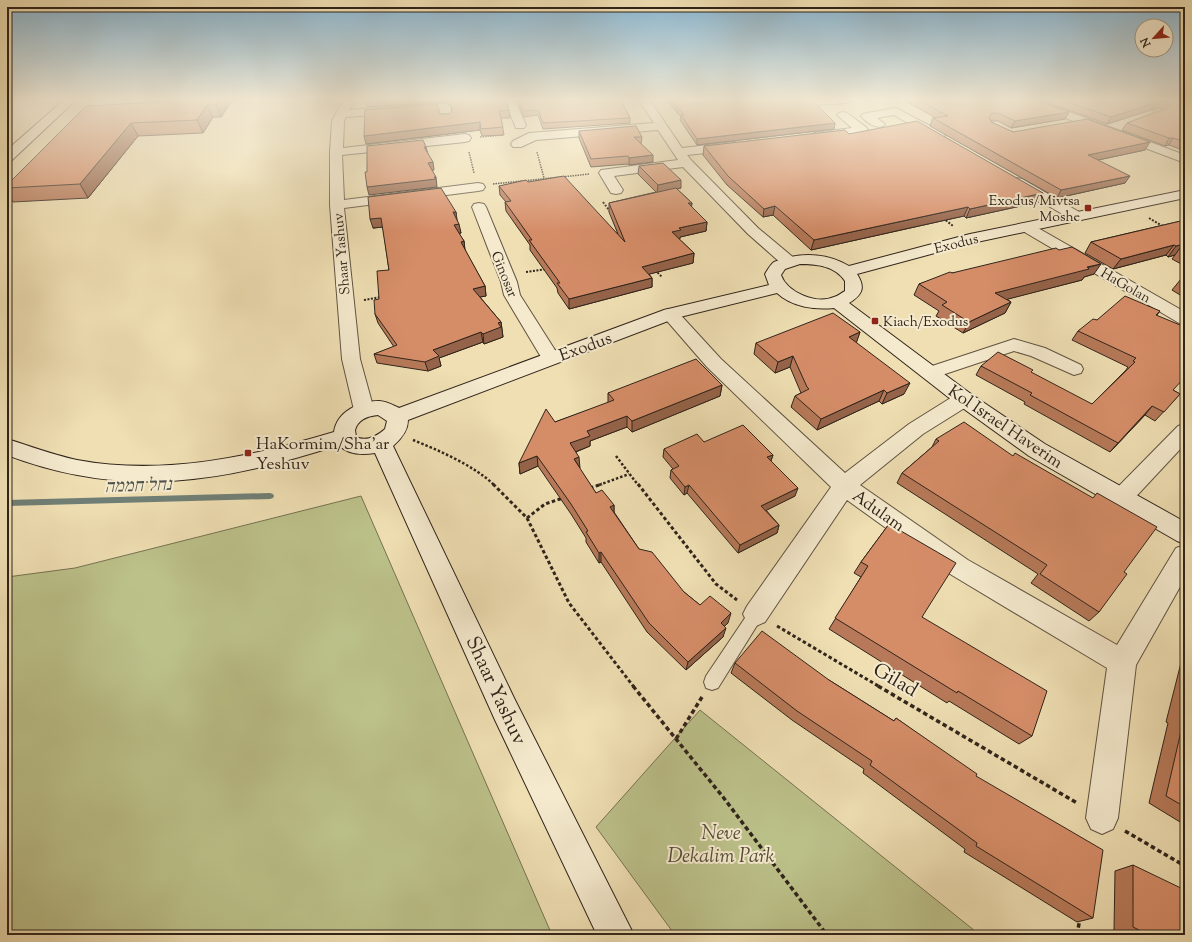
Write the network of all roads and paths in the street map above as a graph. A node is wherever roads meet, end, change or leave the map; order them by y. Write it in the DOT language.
graph roads {
  1 [pos="22,143"];
  2 [pos="337,143"];
  3 [pos="419,143"];
  4 [pos="466,143"];
  5 [pos="672,143"];
  6 [pos="1142,143"];
  7 [pos="744,145"];
  8 [pos="536,149"];
  9 [pos="336,152"];
  10 [pos="7,157"];
  11 [pos="682,157"];
  12 [pos="1185,159"];
  13 [pos="606,173"];
  14 [pos="544,178"];
  15 [pos="1009,178"];
  16 [pos="478,187"];
  17 [pos="616,190"];
  18 [pos="1185,194"];
  19 [pos="337,205"];
  20 [pos="1126,206"];
  21 [pos="479,207"];
  22 [pos="939,215"];
  23 [pos="1076,216"];
  24 [pos="613,217"];
  25 [pos="1026,227"];
  26 [pos="1165,228"];
  27 [pos="970,239"];
  28 [pos="788,261"];
  29 [pos="652,267"];
  30 [pos="553,268"];
  31 [pos="846,272"];
  32 [pos="506,276"];
  33 [pos="662,277"];
  34 [pos="778,288"];
  35 [pos="384,297"];
  36 [pos="837,302"];
  37 [pos="346,304"];
  38 [pos="670,314"];
  39 [pos="1185,319"];
  40 [pos="551,358"];
  41 [pos="1074,369"];
  42 [pos="930,373"];
  43 [pos="964,399"];
  44 [pos="364,410"];
  45 [pos="391,431"];
  46 [pos="1185,431"];
  47 [pos="344,436"];
  48 [pos="7,447"];
  49 [pos="616,456"];
  50 [pos="629,474"];
  51 [pos="844,486"];
  52 [pos="587,489"];
  53 [pos="566,497"];
  54 [pos="1121,498"];
  55 [pos="527,518"];
  56 [pos="1185,534"];
  57 [pos="1185,555"];
  58 [pos="756,614"];
  59 [pos="1122,662"];
  60 [pos="712,682"];
  61 [pos="676,739"];
  62 [pos="1102,818"];
  63 [pos="1185,866"];
  64 [pos="1082,912"];
  65 [pos="616,935"];
  66 [pos="827,935"];
  67 [pos="1077,935"];
  1 -- 10 [label="street"];
  2 -- 9 [label="street, Shaar Yashuv"];
  3 -- 9 [label="street"];
  4 -- 16 [label="path"];
  5 -- 11 [label="street"];
  6 -- 12 [label="street"];
  7 -- 11 [label="street"];
  8 -- 14 [label="path"];
  9 -- 19 [label="street, Shaar Yashuv"];
  11 -- 13 [label="street"];
  11 -- 28 [label="street"];
  13 -- 14 [label="path"];
  13 -- 17 [label="street"];
  14 -- 16 [label="path"];
  15 -- 23 [label="street"];
  16 -- 19 [label="street"];
  17 -- 24 [label="path"];
  18 -- 20 [label="street, Exodus"];
  19 -- 37 [label="street, Shaar Yashuv"];
  20 -- 23 [label="street, Exodus"];
  20 -- 26 [label="path"];
  21 -- 32 [label="street, Ginosar"];
  22 -- 27 [label="path"];
  23 -- 25 [label="street, Exodus"];
  25 -- 27 [label="street, Exodus"];
  25 -- 39 [label="street, HaGolan"];
  27 -- 31 [label="street, Exodus"];
  28 -- 31 [label="street"];
  28 -- 34 [label="street"];
  29 -- 33 [label="path"];
  30 -- 32 [label="path"];
  31 -- 36 [label="street"];
  32 -- 40 [label="street, Ginosar"];
  34 -- 36 [label="street"];
  34 -- 38 [label="street, Exodus"];
  35 -- 37 [label="path"];
  36 -- 42 [label="street, Kol Israel Haverim"];
  37 -- 44 [label="street, Shaar Yashuv"];
  38 -- 40 [label="street, Exodus"];
  38 -- 51 [label="street, Adulam"];
  40 -- 45 [label="street, Exodus"];
  41 -- 42 [label="street"];
  42 -- 43 [label="street, Kol Israel Haverim"];
  43 -- 51 [label="street"];
  43 -- 54 [label="street, Kol Israel Haverim"];
  44 -- 45 [label="street"];
  44 -- 47 [label="street"];
  45 -- 47 [label="street"];
  45 -- 55 [label="path"];
  45 -- 65 [label="street, Shaar Yashuv"];
  46 -- 54 [label="street"];
  47 -- 48 [label="street"];
  49 -- 50 [label="path, Gilad"];
  50 -- 52 [label="path"];
  50 -- 58 [label="path, Gilad"];
  51 -- 58 [label="street"];
  51 -- 59 [label="street, Adulam"];
  53 -- 55 [label="path"];
  54 -- 56 [label="street, Kol Israel Haverim"];
  55 -- 61 [label="path"];
  57 -- 59 [label="street"];
  58 -- 60 [label="lane"];
  58 -- 62 [label="path, Gilad"];
  59 -- 62 [label="street"];
  60 -- 61 [label="path"];
  61 -- 66 [label="path"];
  62 -- 63 [label="path, Gilad"];
  64 -- 67 [label="path"];
}
